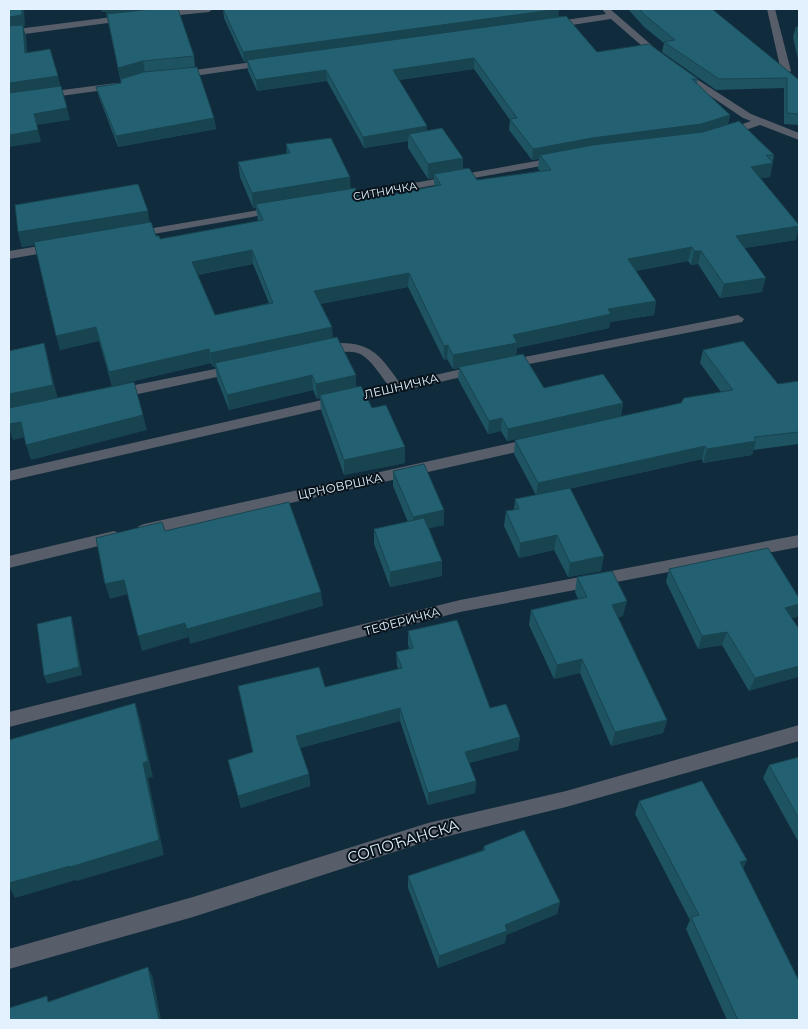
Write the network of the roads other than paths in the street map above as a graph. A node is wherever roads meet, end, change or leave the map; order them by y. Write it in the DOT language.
graph roads {
  1 [pos="209,9"];
  2 [pos="771,9"];
  3 [pos="608,13"];
  4 [pos="541,26"];
  5 [pos="9,33"];
  6 [pos="274,62"];
  7 [pos="786,71"];
  8 [pos="167,76"];
  9 [pos="130,82"];
  10 [pos="9,100"];
  11 [pos="759,122"];
  12 [pos="716,136"];
  13 [pos="799,137"];
  14 [pos="572,158"];
  15 [pos="334,200"];
  16 [pos="284,208"];
  17 [pos="129,235"];
  18 [pos="70,245"];
  19 [pos="9,255"];
  20 [pos="738,319"];
  21 [pos="309,353"];
  22 [pos="251,365"];
  23 [pos="396,387"];
  24 [pos="106,396"];
  25 [pos="547,440"];
  26 [pos="9,476"];
  27 [pos="799,540"];
  28 [pos="9,562"];
  29 [pos="9,720"];
  30 [pos="799,734"];
  31 [pos="9,959"];
  1 -- 5 [label="street"];
  2 -- 7 [label="street"];
  3 -- 4 [label="street"];
  3 -- 11 [label="street"];
  6 -- 8 [label="street"];
  9 -- 10 [label="street"];
  11 -- 12 [label="street"];
  11 -- 13 [label="street"];
  14 -- 15 [label="street, СИТНИЧКА"];
  16 -- 17 [label="street"];
  18 -- 19 [label="street"];
  20 -- 23 [label="street, ЛЕШНИЧКА"];
  21 -- 23 [label="street"];
  22 -- 24 [label="street"];
  23 -- 26 [label="street, ЛЕШНИЧКА"];
  25 -- 28 [label="street, ЦРНОВРШКА"];
  27 -- 29 [label="street, ТЕФЕРИЧКА"];
  30 -- 31 [label="street, СОПОЋАНСКА"];
}
